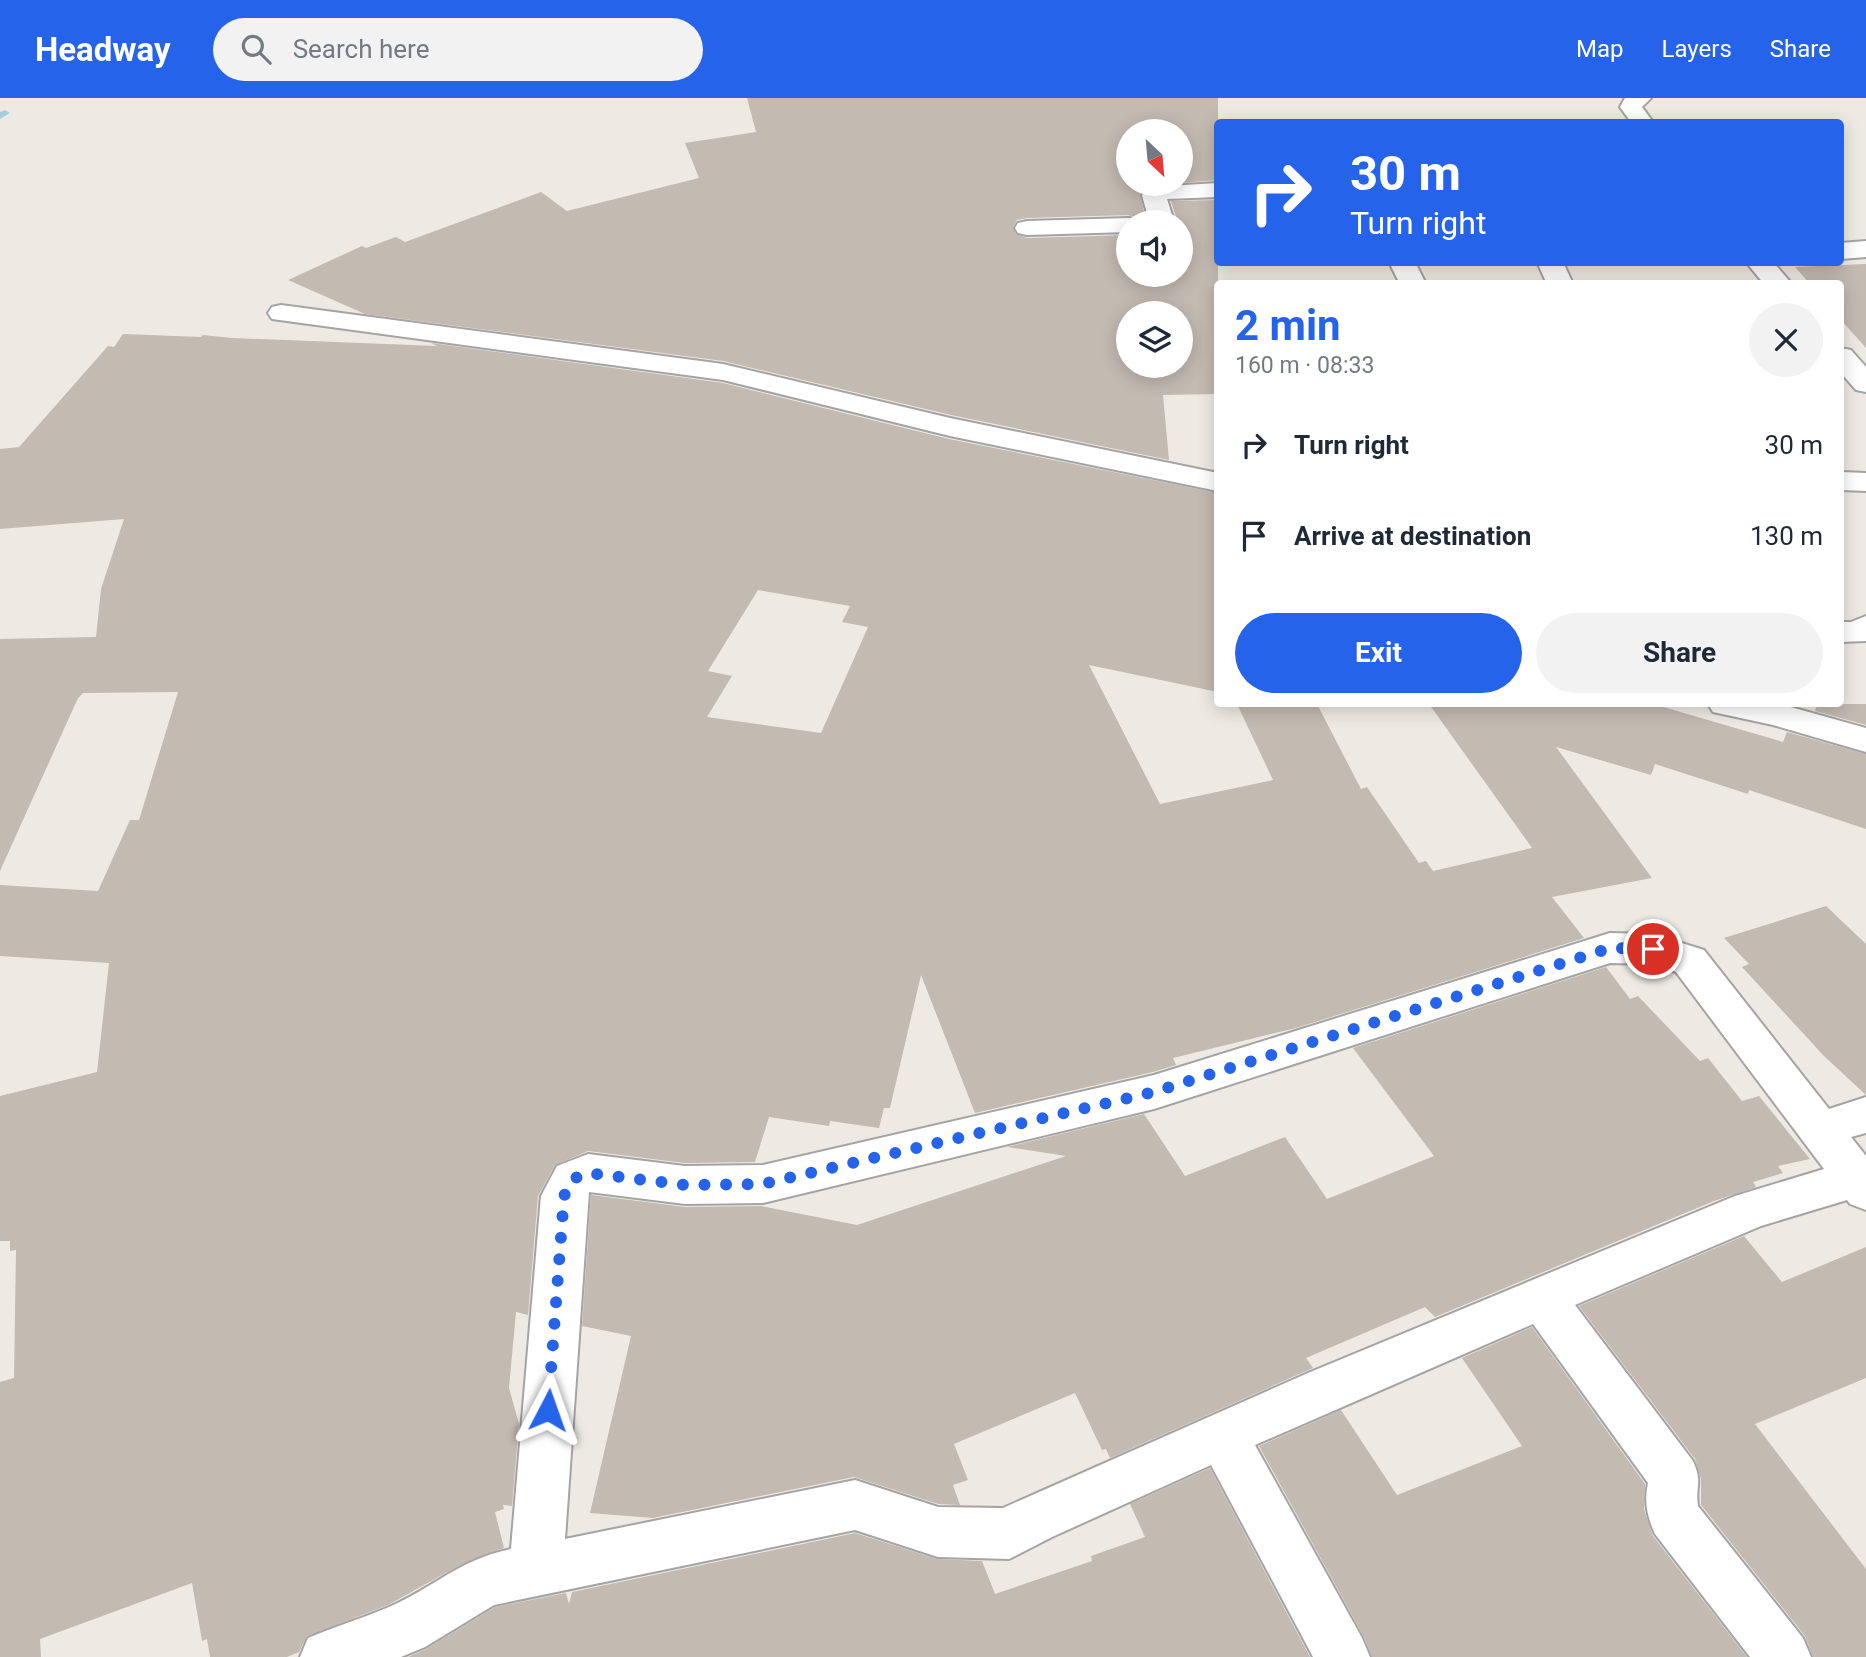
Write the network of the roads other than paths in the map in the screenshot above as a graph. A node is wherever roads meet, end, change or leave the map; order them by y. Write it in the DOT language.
graph roads {
  1 [pos="1640,98"];
  2 [pos="1641,119"];
  3 [pos="1214,190"];
  4 [pos="1159,210"];
  5 [pos="1116,225"];
  6 [pos="1027,228"];
  7 [pos="1866,249"];
  8 [pos="1844,251"];
  9 [pos="1762,266"];
  10 [pos="1775,280"];
  11 [pos="281,313"];
  12 [pos="1844,359"];
  13 [pos="1866,384"];
  14 [pos="1214,479"];
  15 [pos="1844,481"];
  16 [pos="1866,482"];
  17 [pos="1866,600"];
  18 [pos="1860,628"];
  19 [pos="1740,707"];
  20 [pos="1866,740"];
  21 [pos="1866,1115"];
  22 [pos="1820,1130"];
  23 [pos="1862,1185"];
  24 [pos="1542,1298"];
  25 [pos="1222,1435"];
  26 [pos="536,1571"];
  27 [pos="327,1657"];
  28 [pos="1343,1657"];
  29 [pos="1784,1657"];
  1 -- 2 [label="street"];
  3 -- 4 [label="street"];
  5 -- 6 [label="street"];
  7 -- 8 [label="street"];
  9 -- 10 [label="street"];
  11 -- 14 [label="street"];
  12 -- 13 [label="street"];
  15 -- 16 [label="street"];
  17 -- 18 [label="street"];
  19 -- 20 [label="street"];
  21 -- 22 [label="street"];
  22 -- 23 [label="street"];
  22 -- 26 [label="street"];
  23 -- 24 [label="street"];
  24 -- 25 [label="street"];
  24 -- 29 [label="street"];
  25 -- 26 [label="street"];
  25 -- 28 [label="street"];
  26 -- 27 [label="street"];
}
